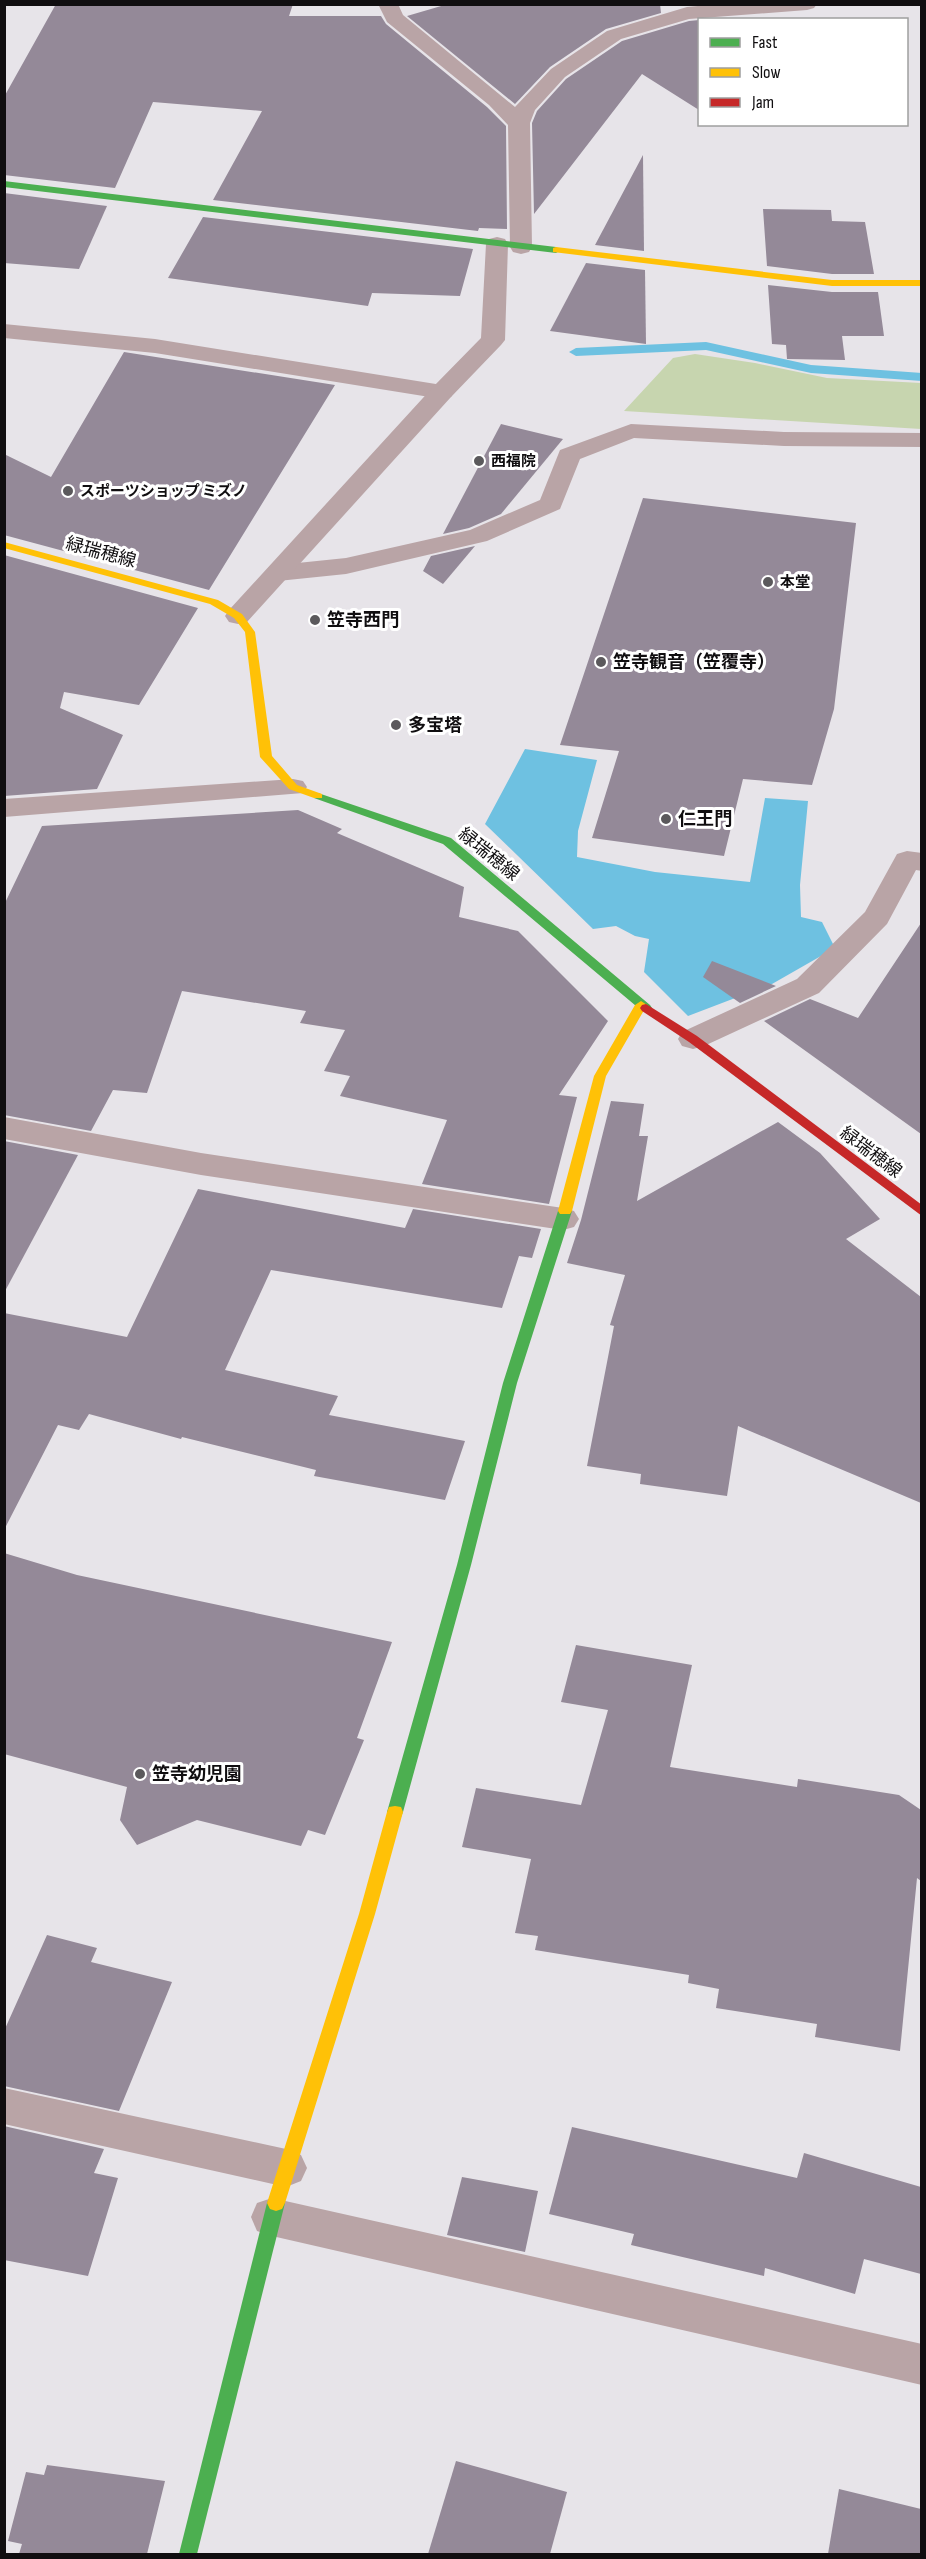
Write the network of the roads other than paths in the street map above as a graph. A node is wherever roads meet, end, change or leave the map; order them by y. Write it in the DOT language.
graph roads {
  1 [pos="388,4"];
  2 [pos="807,4"];
  3 [pos="519,123"];
  4 [pos="4,184"];
  5 [pos="497,244"];
  6 [pos="520,247"];
  7 [pos="921,282"];
  8 [pos="4,331"];
  9 [pos="442,392"];
  10 [pos="921,440"];
  11 [pos="4,545"];
  12 [pos="278,573"];
  13 [pos="238,616"];
  14 [pos="293,787"];
  15 [pos="4,808"];
  16 [pos="921,862"];
  17 [pos="641,1005"];
  18 [pos="693,1040"];
  19 [pos="4,1128"];
  20 [pos="921,1212"];
  21 [pos="563,1219"];
  22 [pos="4,2106"];
  23 [pos="286,2168"];
  24 [pos="272,2217"];
  25 [pos="921,2365"];
  26 [pos="188,2554"];
  1 -- 3 [label="street"];
  2 -- 3 [label="street"];
  3 -- 6 [label="street"];
  4 -- 5 [label="street"];
  5 -- 6 [label="street"];
  5 -- 9 [label="street"];
  6 -- 7 [label="street"];
  8 -- 9 [label="street"];
  9 -- 12 [label="street"];
  10 -- 12 [label="street"];
  11 -- 13 [label="street, 緑瑞穂線"];
  12 -- 13 [label="street"];
  13 -- 14 [label="street, 緑瑞穂線"];
  14 -- 15 [label="street"];
  14 -- 17 [label="street, 緑瑞穂線"];
  16 -- 18 [label="street"];
  17 -- 18 [label="street, 緑瑞穂線"];
  17 -- 21 [label="street"];
  18 -- 20 [label="street, 緑瑞穂線"];
  19 -- 21 [label="street"];
  21 -- 23 [label="street"];
  22 -- 23 [label="street"];
  23 -- 24 [label="street"];
  24 -- 25 [label="street"];
  24 -- 26 [label="street"];
}
